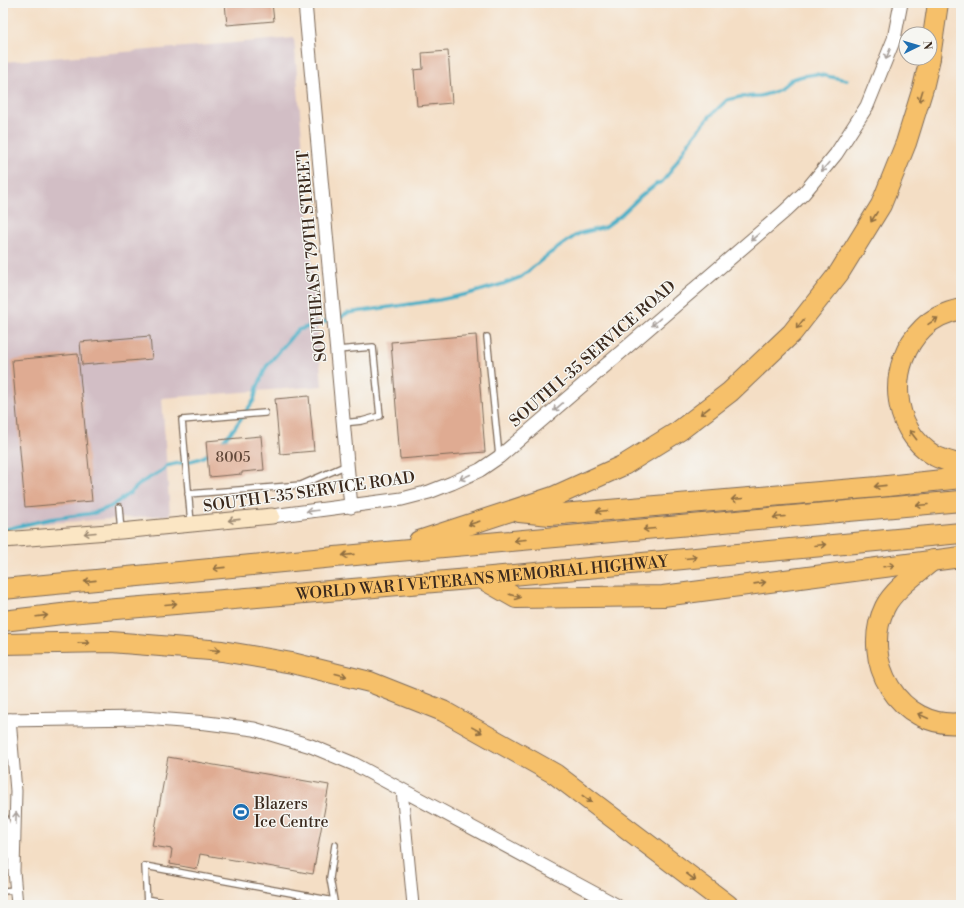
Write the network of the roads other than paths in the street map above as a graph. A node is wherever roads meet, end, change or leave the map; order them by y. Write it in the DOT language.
graph roads {
  1 [pos="305,3"];
  2 [pos="902,3"];
  3 [pos="938,3"];
  4 [pos="935,26"];
  5 [pos="928,66"];
  6 [pos="961,309"];
  7 [pos="487,337"];
  8 [pos="336,350"];
  9 [pos="265,413"];
  10 [pos="343,423"];
  11 [pos="499,457"];
  12 [pos="347,465"];
  13 [pos="961,465"];
  14 [pos="961,478"];
  15 [pos="188,494"];
  16 [pos="961,501"];
  17 [pos="119,507"];
  18 [pos="351,507"];
  19 [pos="511,511"];
  20 [pos="272,516"];
  21 [pos="191,524"];
  22 [pos="121,531"];
  23 [pos="961,533"];
  24 [pos="3,540"];
  25 [pos="387,552"];
  26 [pos="961,557"];
  27 [pos="933,560"];
  28 [pos="481,578"];
  29 [pos="3,589"];
  30 [pos="3,621"];
  31 [pos="3,644"];
  32 [pos="6,720"];
  33 [pos="961,723"];
  34 [pos="402,790"];
  35 [pos="3,819"];
  36 [pos="335,845"];
  37 [pos="14,871"];
  38 [pos="16,890"];
  39 [pos="3,891"];
  40 [pos="147,902"];
  41 [pos="334,903"];
  42 [pos="17,905"];
  43 [pos="178,905"];
  44 [pos="413,905"];
  45 [pos="616,905"];
  46 [pos="728,905"];
  1 -- 8 [label="street, SOUTHEAST 79TH STREET"];
  2 -- 11 [label="street, SOUTH I-35 SERVICE ROAD, one-way"];
  3 -- 4 [label="highway"];
  5 -- 19 [label="highway, one-way"];
  13 -- 6 [label="highway, one-way"];
  7 -- 11 [label="lane"];
  8 -- 10 [label="street, SOUTHEAST 79TH STREET"];
  8 -- 10 [label="lane"];
  9 -- 15 [label="lane"];
  10 -- 12 [label="street, SOUTHEAST 79TH STREET"];
  11 -- 18 [label="street, SOUTH I-35 SERVICE ROAD, one-way"];
  12 -- 15 [label="lane"];
  12 -- 18 [label="street, SOUTHEAST 79TH STREET"];
  14 -- 19 [label="highway, one-way"];
  15 -- 21 [label="lane"];
  16 -- 25 [label="highway, WORLD WAR I VETERANS MEMORIAL HIGHWAY, one-way"];
  17 -- 22 [label="lane"];
  18 -- 20 [label="street, SOUTH I-35 SERVICE ROAD, one-way"];
  19 -- 25 [label="highway, one-way"];
  20 -- 21 [label="main road, SOUTH I-35 SERVICE ROAD, one-way"];
  21 -- 22 [label="main road, SOUTH I-35 SERVICE ROAD"];
  22 -- 24 [label="main road, SOUTH I-35 SERVICE ROAD, one-way"];
  28 -- 23 [label="highway, WORLD WAR I VETERANS MEMORIAL HIGHWAY, one-way"];
  25 -- 29 [label="highway, WORLD WAR I VETERANS MEMORIAL HIGHWAY, one-way"];
  26 -- 27 [label="highway"];
  28 -- 27 [label="highway, one-way"];
  33 -- 27 [label="highway, one-way"];
  30 -- 28 [label="highway, WORLD WAR I VETERANS MEMORIAL HIGHWAY, one-way"];
  31 -- 46 [label="highway, one-way"];
  32 -- 34 [label="street"];
  37 -- 32 [label="street, one-way"];
  34 -- 44 [label="street"];
  34 -- 45 [label="street"];
  35 -- 37 [label="street"];
  36 -- 41 [label="lane"];
  37 -- 38 [label="street"];
  38 -- 39 [label="lane"];
  38 -- 42 [label="street"];
  40 -- 41 [label="lane"];
  40 -- 43 [label="lane"];
}
